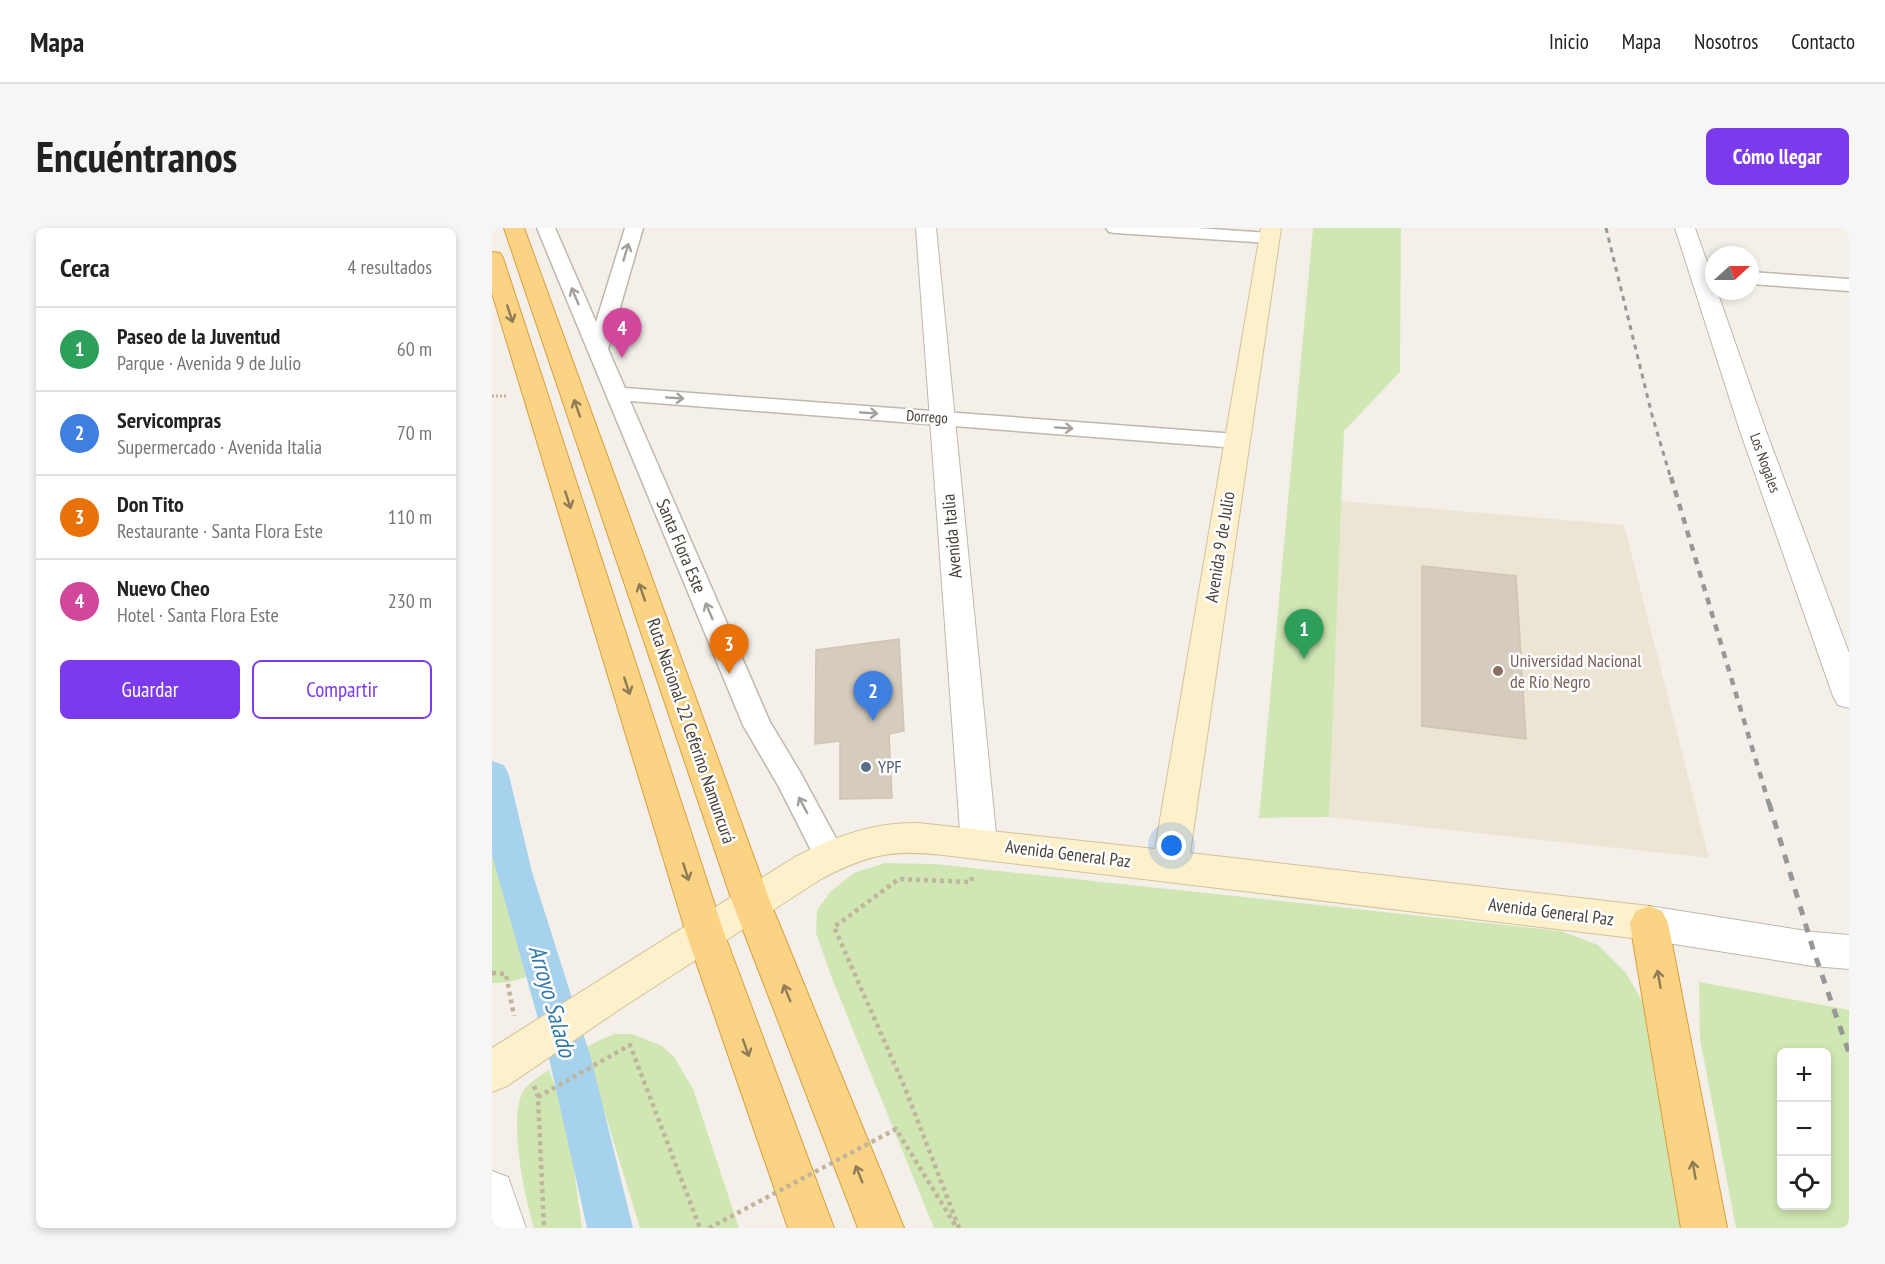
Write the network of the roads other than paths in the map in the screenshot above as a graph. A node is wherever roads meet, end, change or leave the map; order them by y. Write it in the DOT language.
graph roads {
  1 [pos="514,228"];
  2 [pos="546,228"];
  3 [pos="634,228"];
  4 [pos="926,228"];
  5 [pos="1115,228"];
  6 [pos="1685,228"];
  7 [pos="1270,233"];
  8 [pos="492,258"];
  9 [pos="1705,269"];
  10 [pos="1759,279"];
  11 [pos="1849,285"];
  12 [pos="1715,300"];
  13 [pos="598,348"];
  14 [pos="616,394"];
  15 [pos="942,418"];
  16 [pos="1237,441"];
  17 [pos="1849,696"];
  18 [pos="979,844"];
  19 [pos="830,857"];
  20 [pos="1170,866"];
  21 [pos="752,904"];
  22 [pos="1649,923"];
  23 [pos="705,933"];
  24 [pos="1849,952"];
  25 [pos="506,1062"];
  26 [pos="492,1193"];
  27 [pos="503,1228"];
  28 [pos="811,1228"];
  29 [pos="881,1228"];
  30 [pos="1704,1228"];
  21 -- 1 [label="highway, Ruta Nacional 22 Ceferino Namuncurá, one-way"];
  13 -- 2 [label="street, Santa Flora Este, one-way"];
  13 -- 3 [label="street, one-way"];
  4 -- 15 [label="street, Avenida Italia"];
  5 -- 7 [label="street"];
  6 -- 9 [label="street, Los Nogales"];
  7 -- 16 [label="main road, Avenida 9 de Julio"];
  8 -- 23 [label="highway, one-way"];
  10 -- 11 [label="street"];
  12 -- 17 [label="street, Los Nogales"];
  13 -- 14 [label="street, Santa Flora Este"];
  14 -- 15 [label="street, Dorrego, one-way"];
  19 -- 14 [label="street, Santa Flora Este, one-way"];
  15 -- 16 [label="street, Dorrego, one-way"];
  15 -- 18 [label="street, Avenida Italia"];
  16 -- 20 [label="main road, Avenida 9 de Julio"];
  18 -- 19 [label="main road, Avenida General Paz"];
  18 -- 20 [label="main road, Avenida General Paz"];
  19 -- 21 [label="main road, Avenida General Paz"];
  20 -- 22 [label="main road, Avenida General Paz"];
  21 -- 23 [label="main road, Avenida General Paz"];
  29 -- 21 [label="highway, Ruta Nacional 22 Ceferino Namuncurá, one-way"];
  22 -- 24 [label="street, Avenida General Paz"];
  30 -- 22 [label="highway, one-way"];
  23 -- 25 [label="main road, Avenida General Paz"];
  23 -- 28 [label="highway, one-way"];
  26 -- 27 [label="street"];
}
